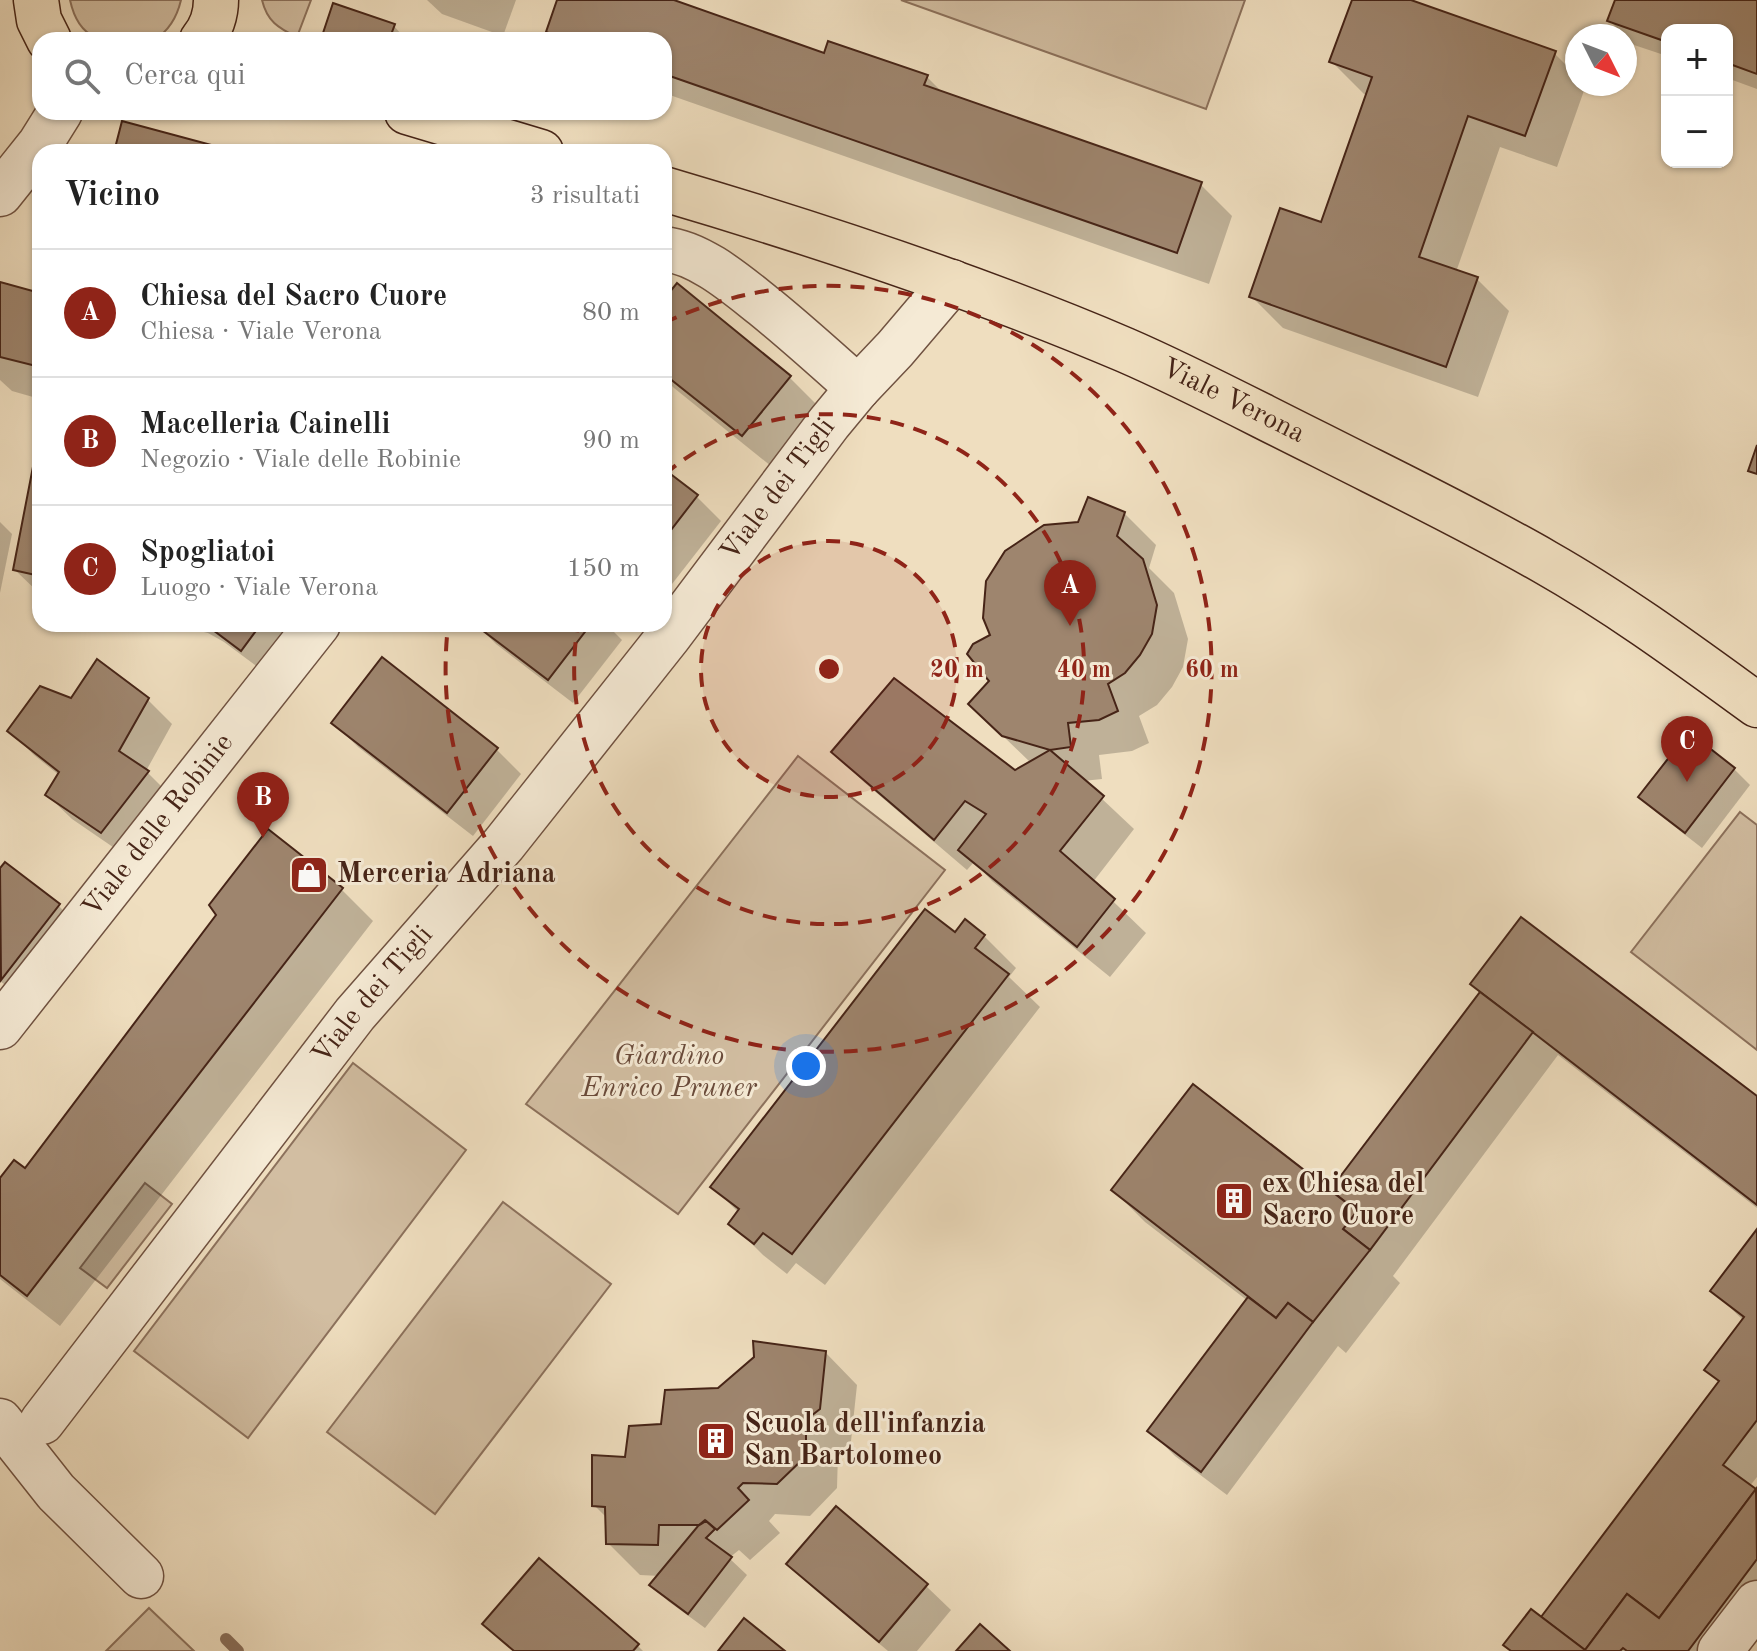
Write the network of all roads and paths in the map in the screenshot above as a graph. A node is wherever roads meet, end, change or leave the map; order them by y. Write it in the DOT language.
graph roads {
  1 [pos="36,0"];
  2 [pos="45,32"];
  3 [pos="55,120"];
  4 [pos="434,120"];
  5 [pos="40,144"];
  6 [pos="514,144"];
  7 [pos="32,154"];
  8 [pos="672,191"];
  9 [pos="0,194"];
  10 [pos="672,250"];
  11 [pos="952,282"];
  12 [pos="858,388"];
  13 [pos="312,632"];
  14 [pos="672,632"];
  15 [pos="672,632"];
  16 [pos="1757,705"];
  17 [pos="0,1027"];
  18 [pos="21,1421"];
  19 [pos="141,1576"];
  20 [pos="1757,1603"];
  21 [pos="1720,1651"];
  1 -- 2 [label="main road"];
  3 -- 5 [label="street"];
  4 -- 6 [label="main road"];
  7 -- 9 [label="street"];
  8 -- 11 [label="main road, Viale Verona"];
  10 -- 12 [label="street"];
  11 -- 12 [label="street, Viale dei Tigli"];
  11 -- 16 [label="main road, Viale Verona"];
  12 -- 14 [label="street, Viale dei Tigli"];
  13 -- 17 [label="street, Viale delle Robinie"];
  15 -- 18 [label="street, Viale dei Tigli"];
  18 -- 19 [label="street"];
  20 -- 21 [label="street"];
}
